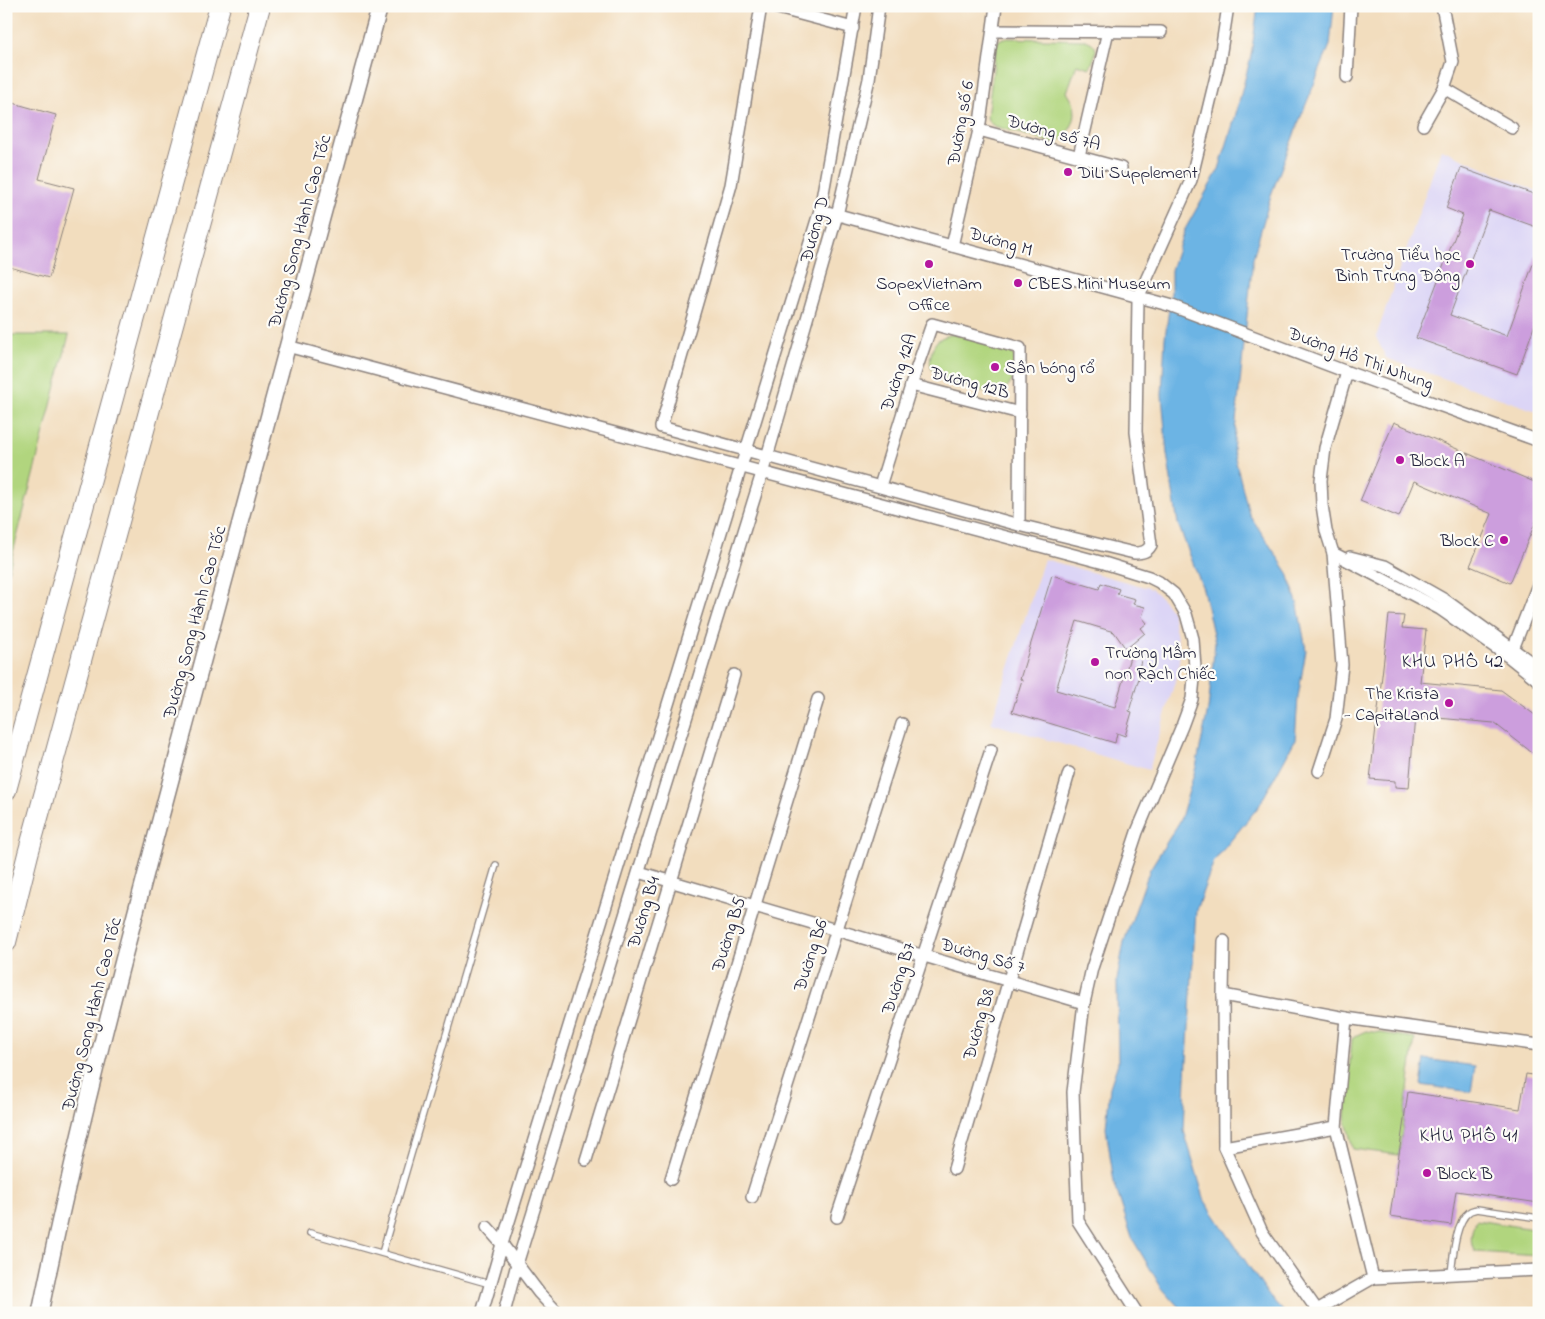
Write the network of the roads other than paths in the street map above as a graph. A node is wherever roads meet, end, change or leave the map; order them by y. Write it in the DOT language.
graph roads {
  1 [pos="220,6"];
  2 [pos="260,6"];
  3 [pos="380,6"];
  4 [pos="761,6"];
  5 [pos="770,6"];
  6 [pos="856,6"];
  7 [pos="879,6"];
  8 [pos="996,6"];
  9 [pos="1228,6"];
  10 [pos="1352,6"];
  11 [pos="1442,6"];
  12 [pos="853,28"];
  13 [pos="993,31"];
  14 [pos="1108,32"];
  15 [pos="1161,32"];
  16 [pos="1347,77"];
  17 [pos="1444,88"];
  18 [pos="1422,125"];
  19 [pos="1512,128"];
  20 [pos="979,130"];
  21 [pos="1079,156"];
  22 [pos="1121,168"];
  23 [pos="820,210"];
  24 [pos="837,215"];
  25 [pos="952,246"];
  26 [pos="1138,298"];
  27 [pos="1172,306"];
  28 [pos="287,346"];
  29 [pos="1347,372"];
  30 [pos="911,385"];
  31 [pos="1020,413"];
  32 [pos="1539,441"];
  33 [pos="746,452"];
  34 [pos="768,457"];
  35 [pos="742,466"];
  36 [pos="763,471"];
  37 [pos="880,486"];
  38 [pos="1019,525"];
  39 [pos="1333,553"];
  40 [pos="1539,582"];
  41 [pos="1511,653"];
  42 [pos="1539,668"];
  43 [pos="734,675"];
  44 [pos="1539,681"];
  45 [pos="818,699"];
  46 [pos="902,724"];
  47 [pos="991,750"];
  48 [pos="1319,770"];
  49 [pos="1069,773"];
  50 [pos="6,790"];
  51 [pos="496,865"];
  52 [pos="639,872"];
  53 [pos="671,881"];
  54 [pos="754,906"];
  55 [pos="837,930"];
  56 [pos="1224,941"];
  57 [pos="6,942"];
  58 [pos="924,956"];
  59 [pos="1008,981"];
  60 [pos="1223,995"];
  61 [pos="1084,1003"];
  62 [pos="1346,1018"];
  63 [pos="1539,1045"];
  64 [pos="1336,1127"];
  65 [pos="1224,1147"];
  66 [pos="586,1160"];
  67 [pos="954,1169"];
  68 [pos="671,1179"];
  69 [pos="752,1197"];
  70 [pos="837,1217"];
  71 [pos="1539,1218"];
  72 [pos="487,1228"];
  73 [pos="310,1233"];
  74 [pos="502,1244"];
  75 [pos="382,1253"];
  76 [pos="517,1264"];
  77 [pos="1539,1270"];
  78 [pos="1451,1274"];
  79 [pos="1373,1278"];
  80 [pos="490,1284"];
  81 [pos="1316,1312"];
  82 [pos="40,1313"];
  83 [pos="482,1313"];
  84 [pos="504,1313"];
  85 [pos="558,1313"];
  86 [pos="1137,1313"];
  1 -- 50 [label="highway"];
  2 -- 57 [label="highway"];
  3 -- 28 [label="main road, Đường Song Hành Cao Tốc"];
  4 -- 33 [label="street"];
  5 -- 12 [label="street"];
  6 -- 12 [label="street, Đường D"];
  7 -- 24 [label="street, Đường D"];
  8 -- 13 [label="street, Đường số 6"];
  9 -- 26 [label="street"];
  10 -- 16 [label="street"];
  11 -- 17 [label="street"];
  12 -- 23 [label="street, Đường D"];
  13 -- 14 [label="street"];
  13 -- 20 [label="street, Đường số 6"];
  14 -- 15 [label="street"];
  14 -- 21 [label="street"];
  17 -- 18 [label="street"];
  17 -- 19 [label="street"];
  20 -- 21 [label="street, Đường số 7A"];
  20 -- 25 [label="street, Đường số 6"];
  21 -- 22 [label="street, Đường số 7A"];
  23 -- 24 [label="street, Đường M"];
  23 -- 33 [label="street, Đường D"];
  24 -- 25 [label="street, Đường M"];
  24 -- 34 [label="street, Đường D"];
  25 -- 26 [label="street, Đường M"];
  26 -- 27 [label="street, Đường M"];
  26 -- 38 [label="street"];
  27 -- 29 [label="street, Đường Hồ Thị Nhung"];
  28 -- 35 [label="street"];
  28 -- 82 [label="main road, Đường Song Hành Cao Tốc"];
  29 -- 32 [label="street, Đường Hồ Thị Nhung"];
  29 -- 39 [label="street"];
  30 -- 31 [label="street, Đường 12B"];
  30 -- 31 [label="street, Đường 12A"];
  30 -- 37 [label="street, Đường 12A"];
  31 -- 38 [label="street, Đường 12A"];
  33 -- 34 [label="street"];
  33 -- 35 [label="street, Đường D"];
  34 -- 36 [label="street, Đường D"];
  34 -- 37 [label="street"];
  35 -- 36 [label="street"];
  35 -- 74 [label="street, Đường D"];
  36 -- 52 [label="street, Đường D"];
  36 -- 61 [label="street"];
  37 -- 38 [label="street"];
  39 -- 41 [label="street"];
  39 -- 48 [label="street"];
  40 -- 41 [label="street"];
  41 -- 42 [label="street"];
  41 -- 44 [label="street"];
  43 -- 53 [label="street, Đường B4"];
  45 -- 54 [label="street, Đường B5"];
  46 -- 55 [label="street, Đường B6"];
  47 -- 58 [label="street, Đường B7"];
  49 -- 59 [label="street, Đường B8"];
  51 -- 75 [label="lane"];
  52 -- 53 [label="street, Đường Số 7"];
  52 -- 76 [label="street, Đường D"];
  53 -- 54 [label="street, Đường Số 7"];
  53 -- 66 [label="street, Đường B4"];
  54 -- 55 [label="street, Đường Số 7"];
  54 -- 68 [label="street, Đường B5"];
  55 -- 58 [label="street, Đường Số 7"];
  55 -- 69 [label="street, Đường B6"];
  56 -- 60 [label="street"];
  58 -- 59 [label="street, Đường Số 7"];
  58 -- 70 [label="street, Đường B7"];
  59 -- 61 [label="street, Đường Số 7"];
  59 -- 67 [label="street, Đường B8"];
  60 -- 62 [label="street"];
  60 -- 65 [label="street"];
  61 -- 86 [label="street"];
  62 -- 63 [label="street"];
  62 -- 64 [label="street"];
  64 -- 65 [label="street"];
  64 -- 79 [label="street"];
  65 -- 81 [label="street"];
  71 -- 78 [label="lane"];
  72 -- 74 [label="street"];
  73 -- 75 [label="lane"];
  74 -- 76 [label="street"];
  74 -- 80 [label="street, Đường D"];
  75 -- 80 [label="lane"];
  76 -- 84 [label="street, Đường D"];
  76 -- 85 [label="street"];
  77 -- 78 [label="street"];
  78 -- 79 [label="street"];
  79 -- 81 [label="street"];
  80 -- 83 [label="street, Đường D"];
}
